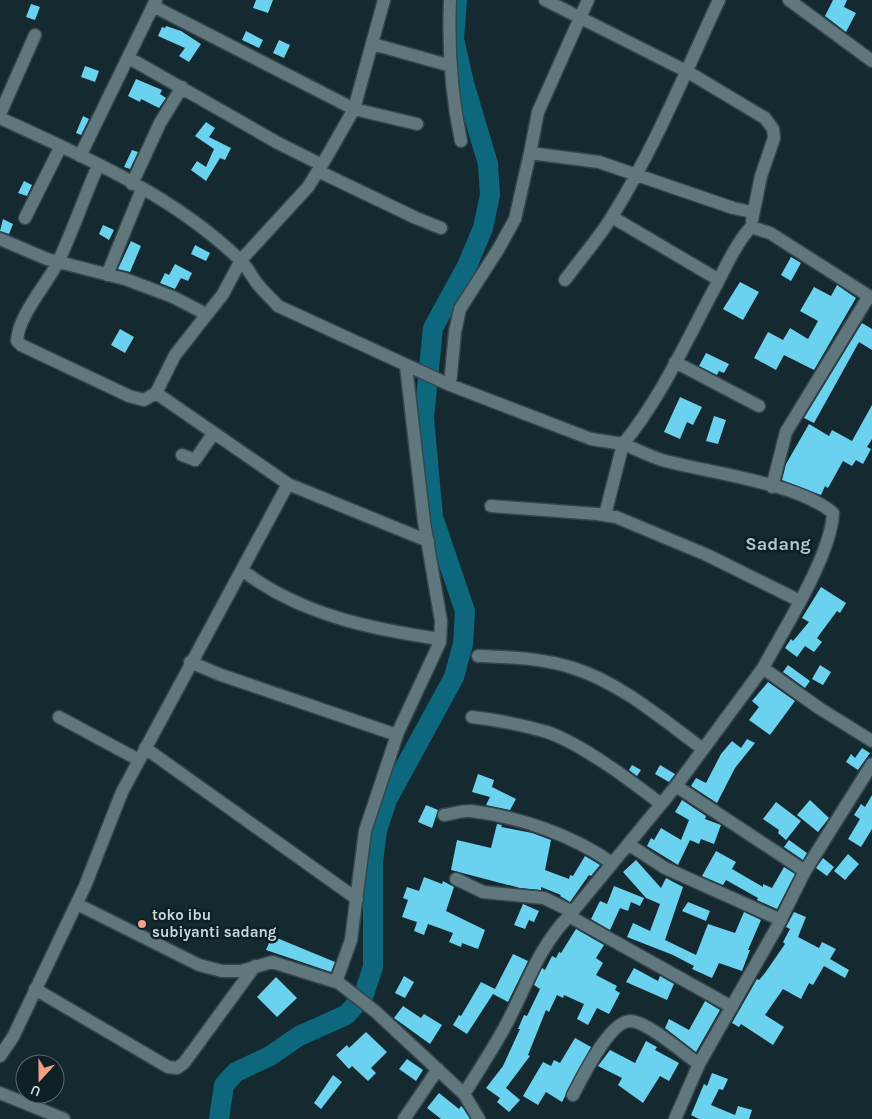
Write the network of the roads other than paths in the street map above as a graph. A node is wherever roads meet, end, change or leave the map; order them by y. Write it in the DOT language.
graph roads {
  1 [pos="384,0"];
  2 [pos="450,0"];
  3 [pos="545,0"];
  4 [pos="588,0"];
  5 [pos="719,0"];
  6 [pos="789,0"];
  7 [pos="155,3"];
  8 [pos="581,16"];
  9 [pos="35,35"];
  10 [pos="373,44"];
  11 [pos="129,58"];
  12 [pos="872,61"];
  13 [pos="450,66"];
  14 [pos="688,72"];
  15 [pos="182,87"];
  16 [pos="354,109"];
  17 [pos="0,116"];
  18 [pos="417,124"];
  19 [pos="461,141"];
  20 [pos="61,146"];
  21 [pos="530,154"];
  22 [pos="80,156"];
  23 [pos="98,166"];
  24 [pos="320,168"];
  25 [pos="637,175"];
  26 [pos="137,186"];
  27 [pos="752,212"];
  28 [pos="612,217"];
  29 [pos="25,218"];
  30 [pos="751,227"];
  31 [pos="441,228"];
  32 [pos="0,240"];
  33 [pos="241,260"];
  34 [pos="58,262"];
  35 [pos="107,275"];
  36 [pos="565,280"];
  37 [pos="719,280"];
  38 [pos="870,297"];
  39 [pos="206,314"];
  40 [pos="675,362"];
  41 [pos="410,368"];
  42 [pos="450,385"];
  43 [pos="156,393"];
  44 [pos="759,406"];
  45 [pos="213,434"];
  46 [pos="623,444"];
  47 [pos="182,455"];
  48 [pos="288,484"];
  49 [pos="772,487"];
  50 [pos="491,506"];
  51 [pos="605,515"];
  52 [pos="428,541"];
  53 [pos="242,570"];
  54 [pos="800,601"];
  55 [pos="440,638"];
  56 [pos="478,656"];
  57 [pos="190,662"];
  58 [pos="763,668"];
  59 [pos="59,717"];
  60 [pos="472,717"];
  61 [pos="397,735"];
  62 [pos="872,741"];
  63 [pos="145,748"];
  64 [pos="703,749"];
  65 [pos="139,760"];
  66 [pos="872,764"];
  67 [pos="676,786"];
  68 [pos="661,804"];
  69 [pos="444,815"];
  70 [pos="628,844"];
  71 [pos="612,863"];
  72 [pos="805,871"];
  73 [pos="456,879"];
  74 [pos="357,899"];
  75 [pos="77,904"];
  76 [pos="571,914"];
  77 [pos="781,920"];
  78 [pos="255,966"];
  79 [pos="338,982"];
  80 [pos="35,989"];
  81 [pos="732,1007"];
  82 [pos="0,1056"];
  83 [pos="699,1064"];
  84 [pos="438,1069"];
  85 [pos="0,1093"];
  86 [pos="464,1094"];
  87 [pos="572,1095"];
  88 [pos="64,1119"];
  89 [pos="404,1119"];
  90 [pos="480,1119"];
  91 [pos="675,1119"];
  1 -- 10 [label="street"];
  2 -- 13 [label="street"];
  3 -- 8 [label="street"];
  4 -- 8 [label="street"];
  5 -- 14 [label="street"];
  6 -- 12 [label="street"];
  7 -- 11 [label="street"];
  7 -- 16 [label="street"];
  8 -- 14 [label="street"];
  8 -- 21 [label="street"];
  9 -- 17 [label="street"];
  10 -- 13 [label="street"];
  10 -- 16 [label="street"];
  11 -- 15 [label="street"];
  11 -- 22 [label="street"];
  13 -- 19 [label="street"];
  14 -- 25 [label="street"];
  14 -- 27 [label="street"];
  15 -- 24 [label="street"];
  15 -- 26 [label="street"];
  16 -- 18 [label="street"];
  16 -- 24 [label="street"];
  17 -- 20 [label="street"];
  20 -- 22 [label="street"];
  20 -- 29 [label="street"];
  21 -- 25 [label="street"];
  21 -- 42 [label="street"];
  22 -- 23 [label="street"];
  23 -- 26 [label="street"];
  23 -- 34 [label="street"];
  24 -- 31 [label="street"];
  24 -- 33 [label="street"];
  25 -- 27 [label="street"];
  25 -- 28 [label="street"];
  26 -- 33 [label="street"];
  26 -- 35 [label="street"];
  27 -- 30 [label="street"];
  28 -- 36 [label="street"];
  28 -- 37 [label="street"];
  30 -- 37 [label="street"];
  30 -- 38 [label="street"];
  32 -- 34 [label="street"];
  33 -- 39 [label="street"];
  33 -- 41 [label="street"];
  34 -- 35 [label="street"];
  34 -- 43 [label="street"];
  35 -- 39 [label="street"];
  37 -- 40 [label="street"];
  38 -- 49 [label="street"];
  39 -- 43 [label="street"];
  40 -- 44 [label="street"];
  40 -- 46 [label="street"];
  41 -- 42 [label="street"];
  41 -- 52 [label="street"];
  42 -- 46 [label="street"];
  43 -- 45 [label="street"];
  45 -- 47 [label="street"];
  45 -- 48 [label="street"];
  46 -- 49 [label="street"];
  46 -- 51 [label="street"];
  48 -- 52 [label="street"];
  48 -- 53 [label="street"];
  49 -- 54 [label="street"];
  50 -- 51 [label="street"];
  51 -- 54 [label="street"];
  52 -- 55 [label="street"];
  53 -- 55 [label="street"];
  53 -- 57 [label="street"];
  54 -- 58 [label="street"];
  55 -- 61 [label="street"];
  56 -- 64 [label="street"];
  57 -- 61 [label="street"];
  57 -- 63 [label="street"];
  58 -- 62 [label="street"];
  58 -- 64 [label="street"];
  59 -- 65 [label="street"];
  60 -- 68 [label="street"];
  61 -- 74 [label="street"];
  63 -- 65 [label="street"];
  63 -- 74 [label="street"];
  64 -- 67 [label="street"];
  65 -- 75 [label="street"];
  66 -- 72 [label="street"];
  67 -- 68 [label="street"];
  67 -- 72 [label="street"];
  68 -- 70 [label="street"];
  69 -- 71 [label="street"];
  70 -- 71 [label="street"];
  70 -- 77 [label="street"];
  71 -- 76 [label="street"];
  72 -- 77 [label="street"];
  73 -- 76 [label="street"];
  74 -- 79 [label="street"];
  75 -- 78 [label="street"];
  75 -- 80 [label="street"];
  76 -- 81 [label="street"];
  76 -- 86 [label="street"];
  77 -- 81 [label="street"];
  78 -- 79 [label="street"];
  78 -- 80 [label="street"];
  79 -- 84 [label="street"];
  80 -- 82 [label="street"];
  81 -- 83 [label="street"];
  83 -- 87 [label="street"];
  83 -- 91 [label="street"];
  84 -- 86 [label="street"];
  84 -- 89 [label="street"];
  85 -- 88 [label="street"];
  86 -- 90 [label="street"];
}
